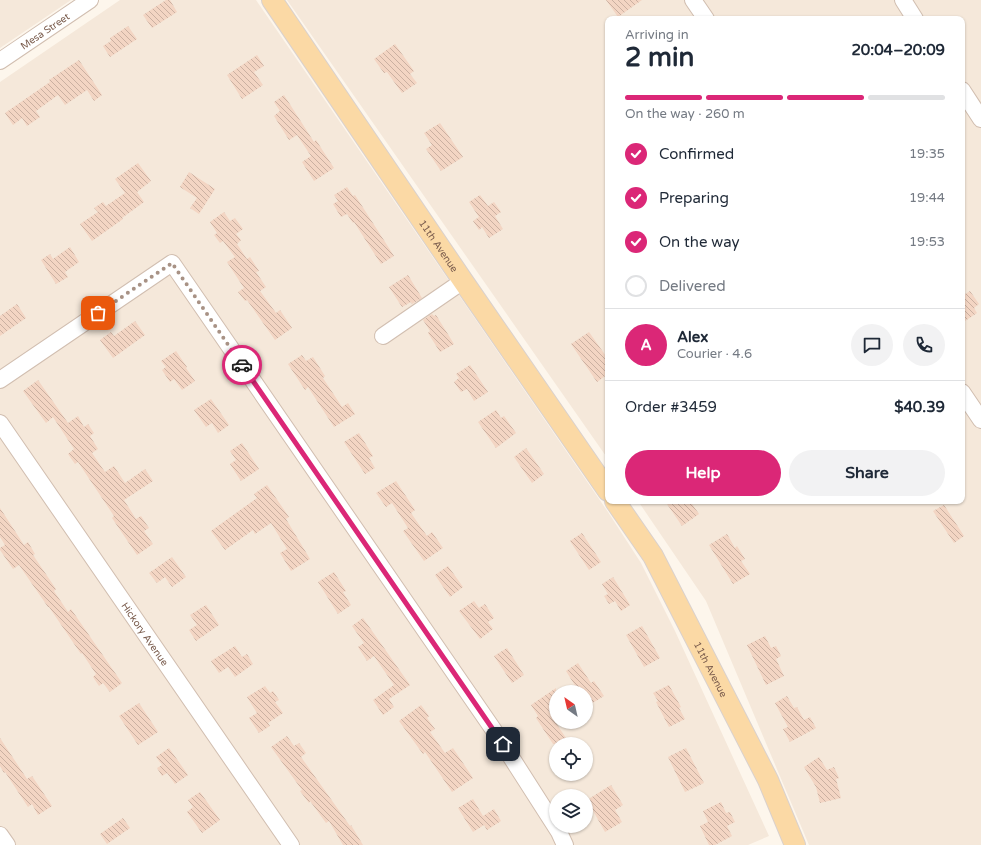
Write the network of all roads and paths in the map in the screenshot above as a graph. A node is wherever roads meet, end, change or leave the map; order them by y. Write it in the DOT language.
graph roads {
  1 [pos="90,0"];
  2 [pos="272,0"];
  3 [pos="693,0"];
  4 [pos="903,0"];
  5 [pos="704,16"];
  6 [pos="913,16"];
  7 [pos="0,61"];
  8 [pos="965,94"];
  9 [pos="981,118"];
  10 [pos="463,281"];
  11 [pos="383,336"];
  12 [pos="0,380"];
  13 [pos="965,396"];
  14 [pos="981,420"];
  15 [pos="0,424"];
  16 [pos="605,487"];
  17 [pos="617,504"];
  18 [pos="0,835"];
  19 [pos="7,845"];
  20 [pos="291,845"];
  21 [pos="565,845"];
  22 [pos="795,845"];
  1 -- 7 [label="street, Mesa Street"];
  2 -- 10 [label="main road, 11th Avenue"];
  3 -- 5 [label="street"];
  4 -- 6 [label="street"];
  8 -- 9 [label="street"];
  10 -- 11 [label="street"];
  10 -- 16 [label="main road, 11th Avenue"];
  12 -- 21 [label="street"];
  13 -- 14 [label="street"];
  15 -- 20 [label="street, Hickory Avenue"];
  17 -- 22 [label="main road, 11th Avenue"];
  18 -- 19 [label="street"];
}
